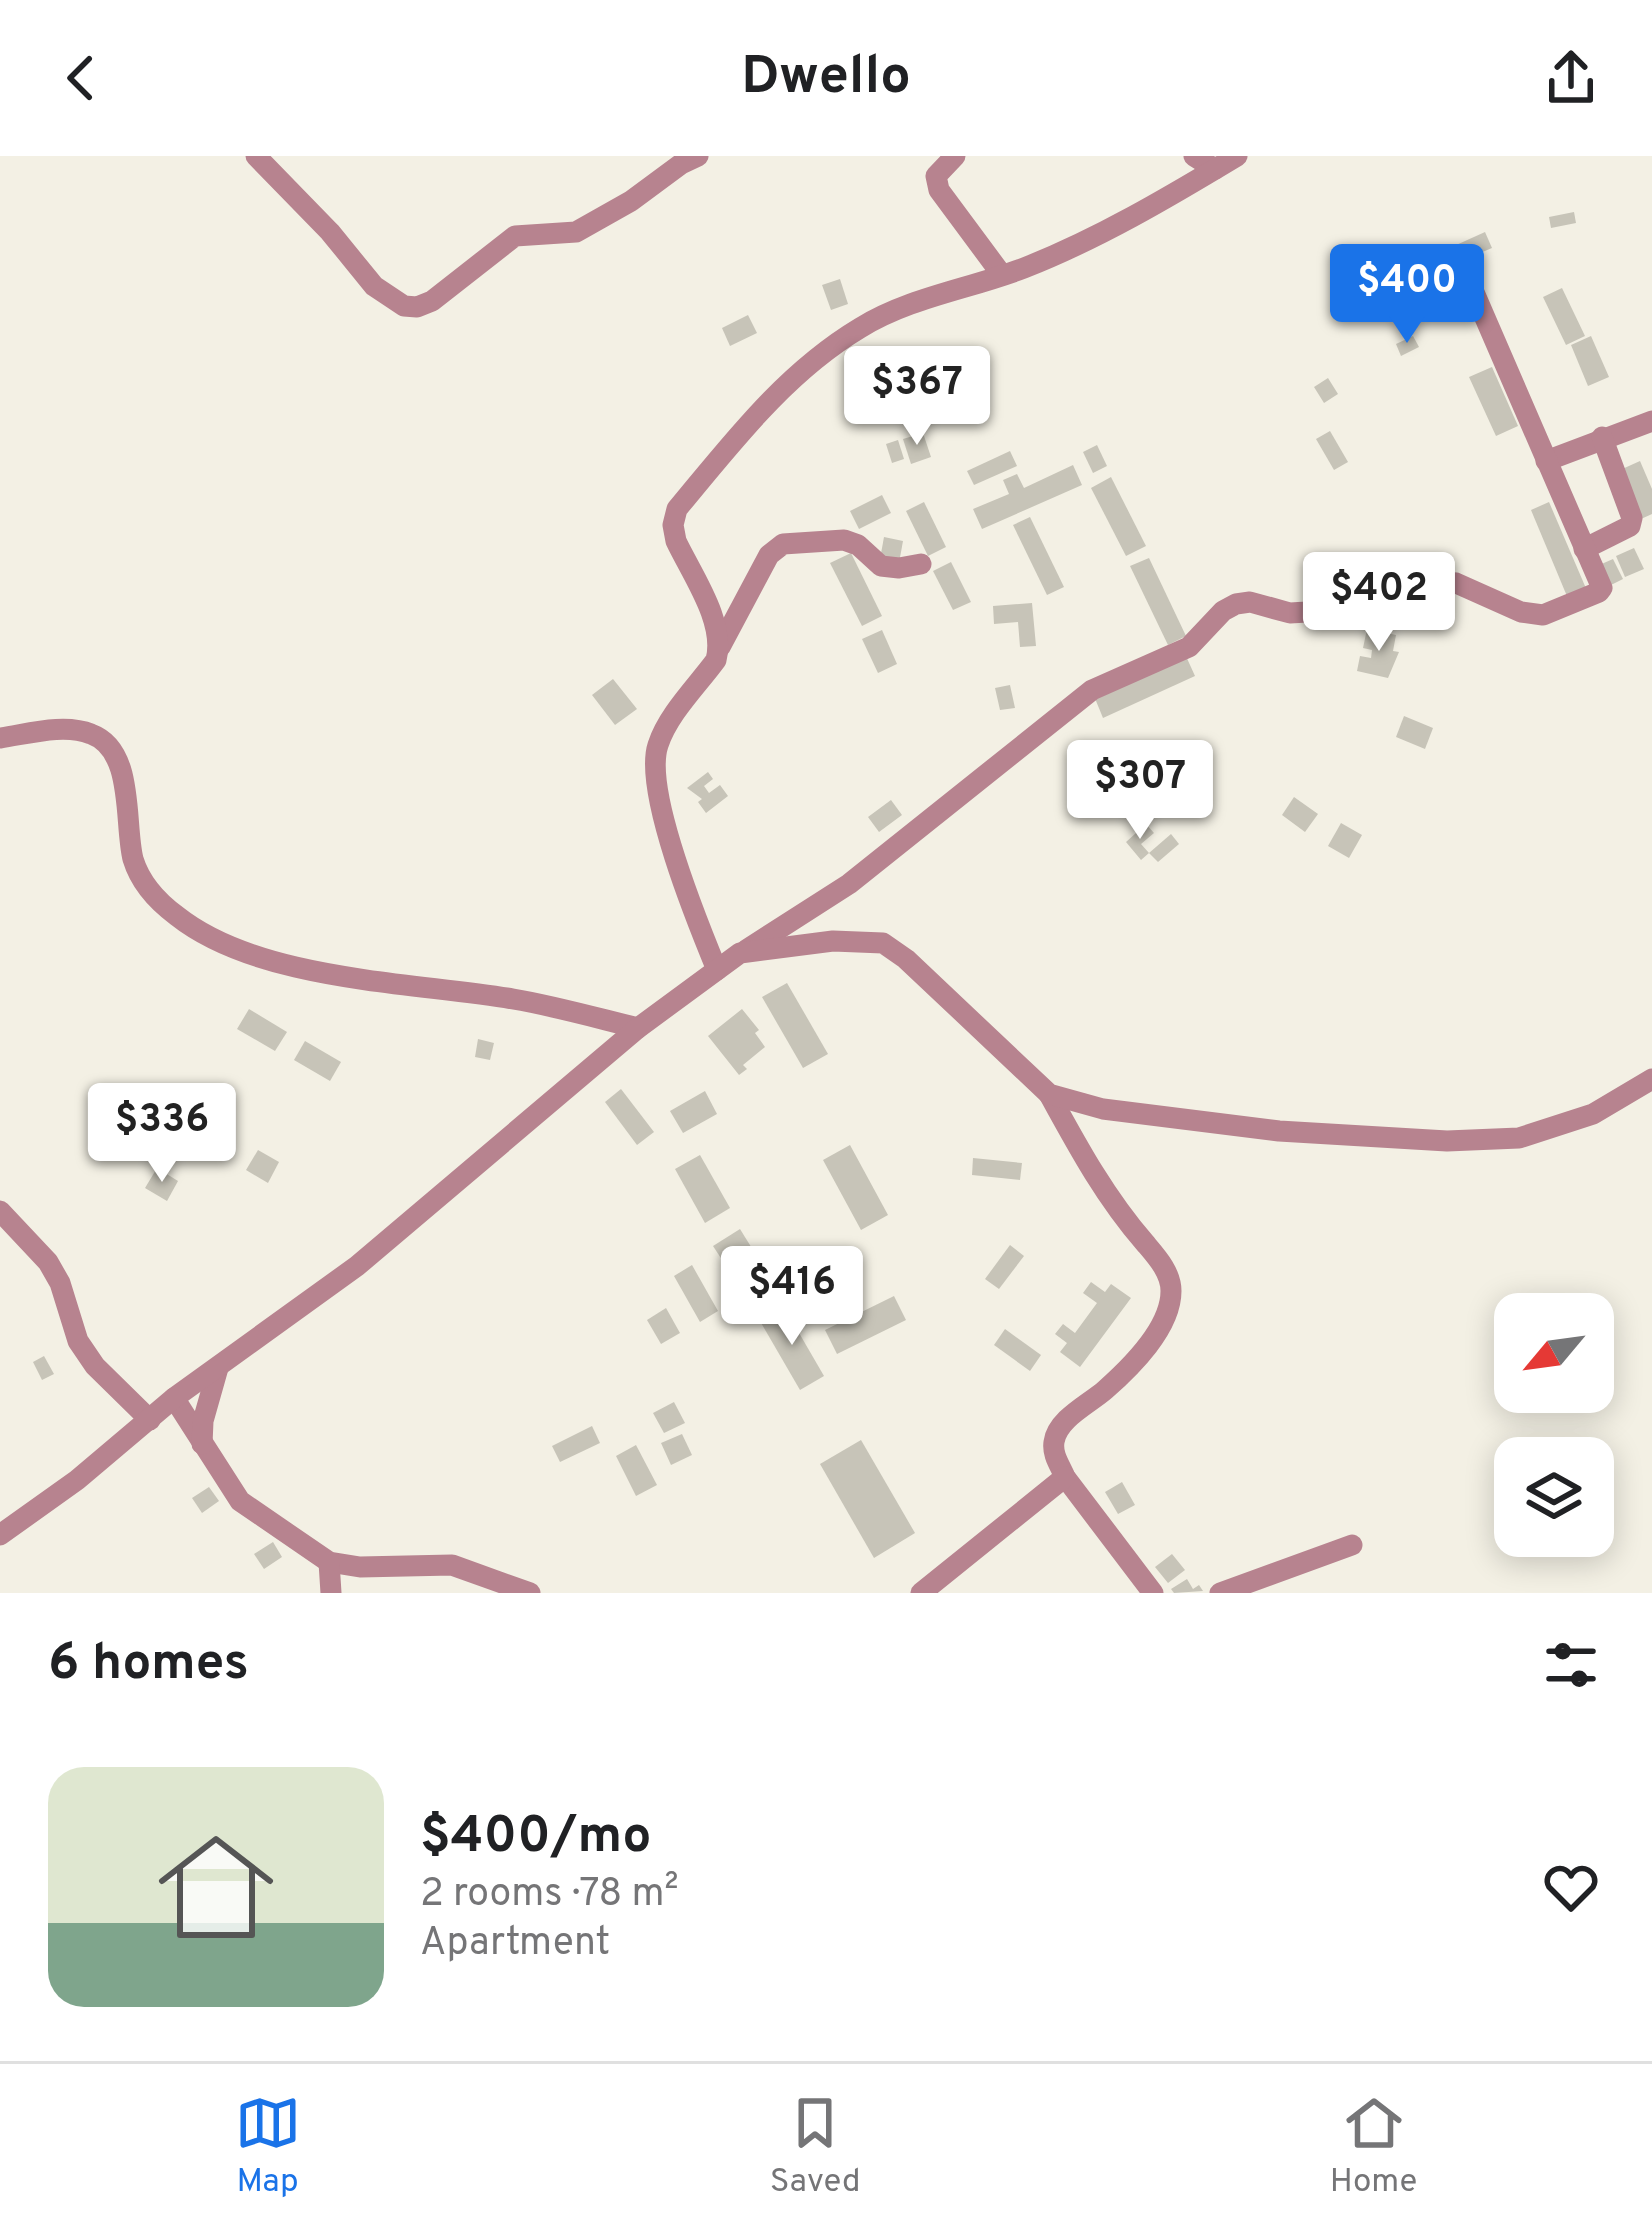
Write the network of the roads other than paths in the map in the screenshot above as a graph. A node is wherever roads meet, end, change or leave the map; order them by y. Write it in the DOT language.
graph roads {
  1 [pos="256,156"];
  2 [pos="698,156"];
  3 [pos="955,156"];
  4 [pos="1194,156"];
  5 [pos="1237,156"];
  6 [pos="1215,169"];
  7 [pos="1463,267"];
  8 [pos="1002,275"];
  9 [pos="1652,421"];
  10 [pos="1602,437"];
  11 [pos="1546,461"];
  12 [pos="1584,549"];
  13 [pos="921,563"];
  14 [pos="719,648"];
  15 [pos="0,738"];
  16 [pos="740,953"];
  17 [pos="717,970"];
  18 [pos="638,1028"];
  19 [pos="1652,1079"];
  20 [pos="1049,1094"];
  21 [pos="0,1211"];
  22 [pos="218,1368"];
  23 [pos="174,1398"];
  24 [pos="150,1420"];
  25 [pos="202,1444"];
  26 [pos="1065,1477"];
  27 [pos="0,1534"];
  28 [pos="1352,1545"];
  29 [pos="329,1562"];
  30 [pos="332,1593"];
  31 [pos="530,1593"];
  32 [pos="921,1593"];
  33 [pos="1153,1593"];
  34 [pos="1220,1593"];
  1 -- 2 [label="street"];
  3 -- 8 [label="street"];
  4 -- 6 [label="street"];
  5 -- 6 [label="street"];
  6 -- 8 [label="street"];
  7 -- 11 [label="street"];
  8 -- 14 [label="street"];
  9 -- 10 [label="street"];
  10 -- 11 [label="street"];
  10 -- 12 [label="street"];
  11 -- 12 [label="street"];
  12 -- 16 [label="street"];
  13 -- 14 [label="street"];
  14 -- 17 [label="street"];
  15 -- 18 [label="street"];
  16 -- 17 [label="street"];
  16 -- 20 [label="street"];
  17 -- 18 [label="street"];
  18 -- 22 [label="street"];
  19 -- 20 [label="street"];
  20 -- 26 [label="street"];
  21 -- 24 [label="street"];
  22 -- 23 [label="street"];
  22 -- 25 [label="street"];
  23 -- 24 [label="street"];
  23 -- 25 [label="street"];
  24 -- 27 [label="street"];
  25 -- 29 [label="street"];
  26 -- 32 [label="street"];
  26 -- 33 [label="street"];
  28 -- 34 [label="street"];
  29 -- 30 [label="street"];
  29 -- 31 [label="street"];
}
